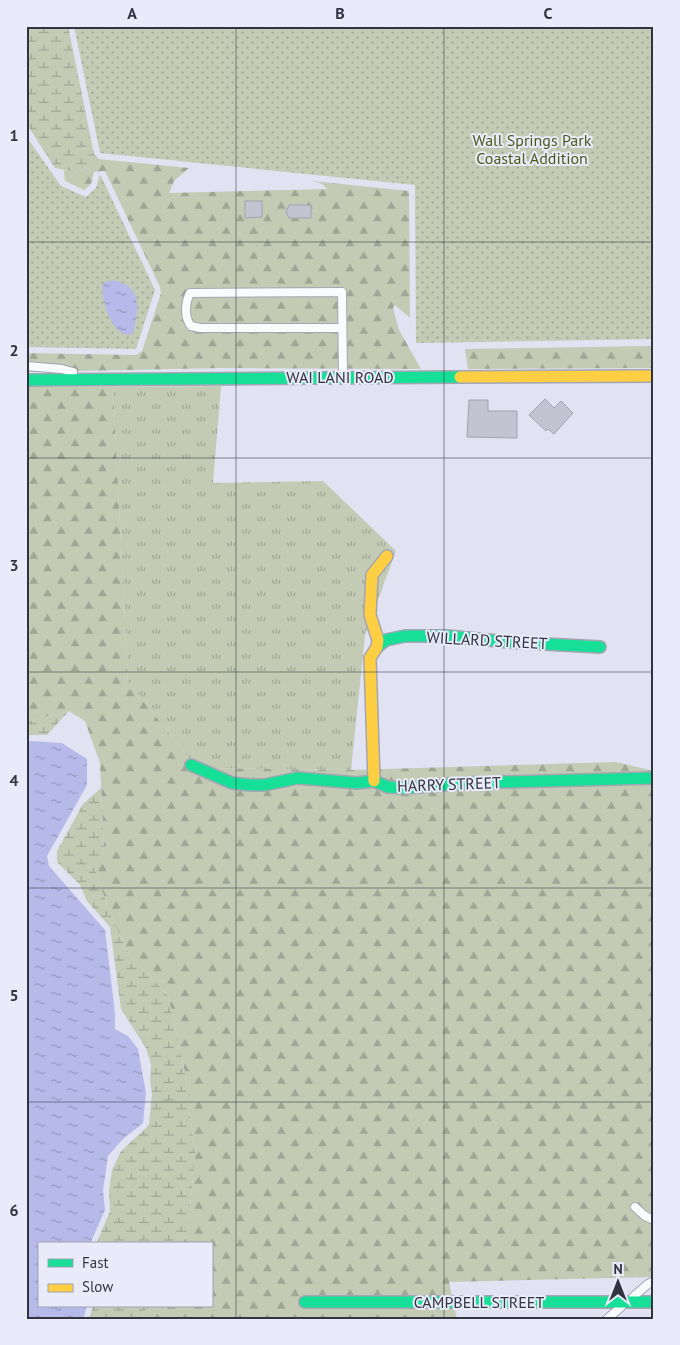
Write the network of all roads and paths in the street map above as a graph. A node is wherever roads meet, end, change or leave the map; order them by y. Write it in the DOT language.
graph roads {
  1 [pos="342,328"];
  2 [pos="26,366"];
  3 [pos="654,376"];
  4 [pos="343,377"];
  5 [pos="26,380"];
  6 [pos="89,380"];
  7 [pos="387,556"];
  8 [pos="377,647"];
  9 [pos="600,647"];
  10 [pos="191,765"];
  11 [pos="654,778"];
  12 [pos="374,781"];
  13 [pos="635,1207"];
  14 [pos="654,1220"];
  15 [pos="654,1281"];
  16 [pos="629,1301"];
  17 [pos="305,1302"];
  18 [pos="654,1302"];
  19 [pos="607,1319"];
  1 -- 1 [label="lane"];
  1 -- 4 [label="lane"];
  2 -- 6 [label="lane"];
  3 -- 4 [label="street, WAI LANI ROAD"];
  4 -- 6 [label="street, WAI LANI ROAD"];
  5 -- 6 [label="street, WAI LANI ROAD"];
  7 -- 8 [label="street"];
  8 -- 9 [label="street, WILLARD STREET"];
  8 -- 12 [label="street"];
  10 -- 12 [label="street, HARRY STREET"];
  11 -- 12 [label="street, HARRY STREET"];
  13 -- 14 [label="lane"];
  15 -- 16 [label="lane"];
  16 -- 17 [label="street, CAMPBELL STREET"];
  16 -- 18 [label="street, CAMPBELL STREET"];
  16 -- 19 [label="lane"];
}
